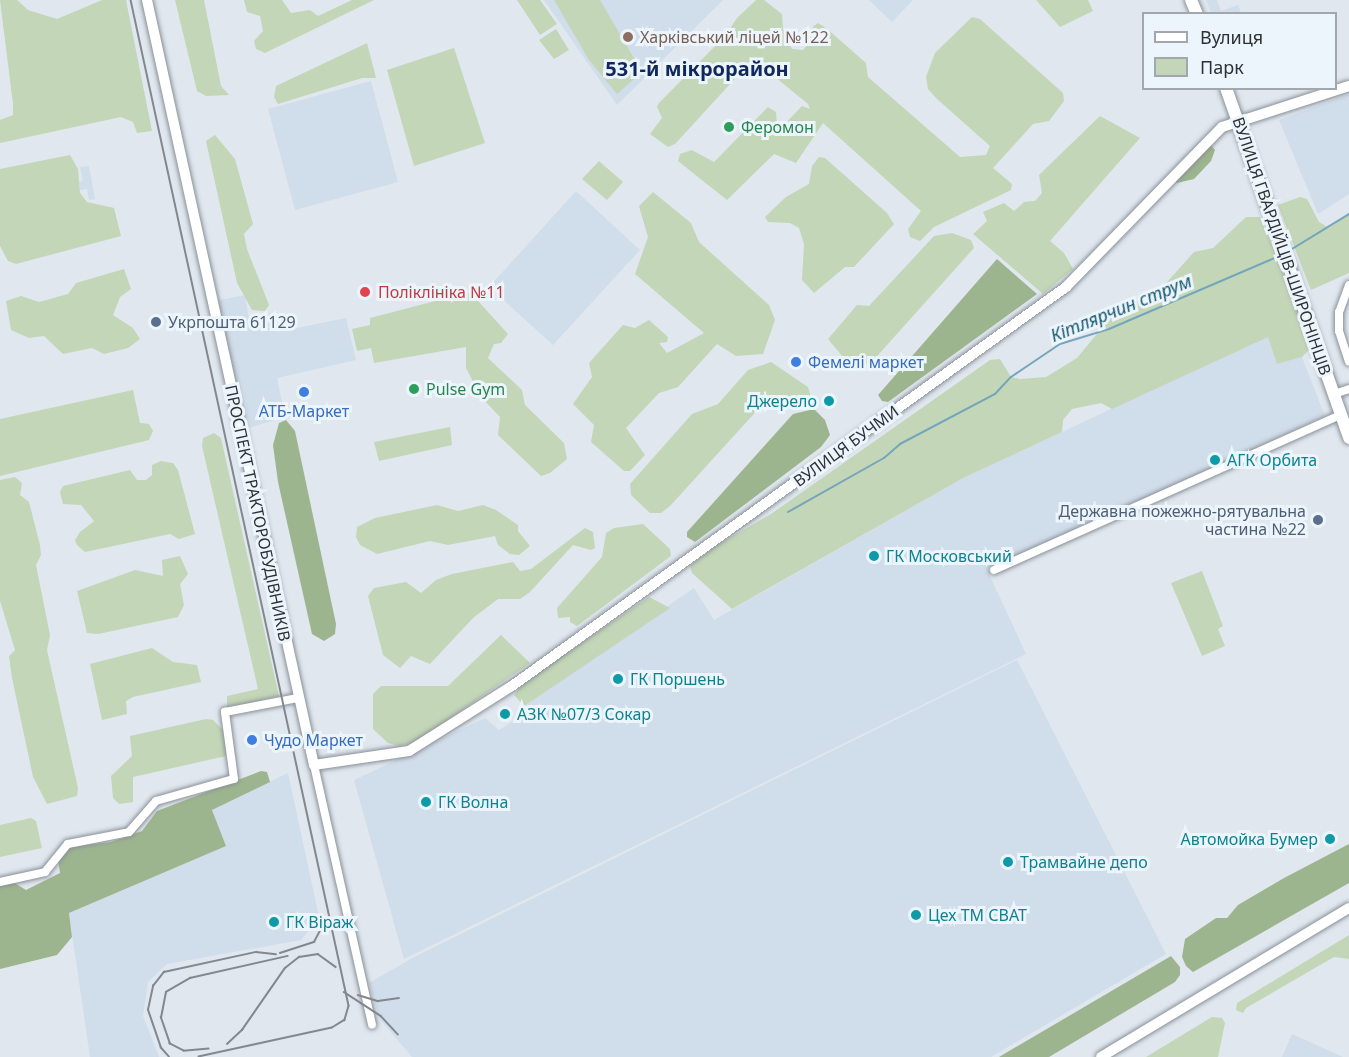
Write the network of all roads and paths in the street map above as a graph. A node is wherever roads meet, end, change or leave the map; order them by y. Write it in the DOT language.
graph roads {
  1 [pos="147,0"];
  2 [pos="1349,86"];
  3 [pos="1227,90"];
  4 [pos="1237,119"];
  5 [pos="1349,285"];
  6 [pos="1349,361"];
  7 [pos="1349,389"];
  8 [pos="1334,394"];
  9 [pos="1341,415"];
  10 [pos="1349,438"];
  11 [pos="994,570"];
  12 [pos="298,698"];
  13 [pos="314,765"];
  14 [pos="0,882"];
  15 [pos="1349,908"];
  16 [pos="372,1025"];
  17 [pos="1101,1057"];
  1 -- 12 [label="street, ПРОСПЕКТ ТРАКТОРОБУДІВНИКІВ"];
  2 -- 4 [label="street, ВУЛИЦЯ БУЧМИ"];
  3 -- 4 [label="main road, ВУЛИЦЯ ГВАРДІЙЦІВ-ШИРОНІНЦІВ"];
  4 -- 8 [label="main road, ВУЛИЦЯ ГВАРДІЙЦІВ-ШИРОНІНЦІВ"];
  4 -- 13 [label="street, ВУЛИЦЯ БУЧМИ"];
  5 -- 6 [label="street"];
  7 -- 8 [label="street"];
  8 -- 9 [label="main road, ВУЛИЦЯ ГВАРДІЙЦІВ-ШИРОНІНЦІВ"];
  9 -- 10 [label="main road, ВУЛИЦЯ ГВАРДІЙЦІВ-ШИРОНІНЦІВ"];
  9 -- 11 [label="street"];
  12 -- 13 [label="street, ПРОСПЕКТ ТРАКТОРОБУДІВНИКІВ"];
  12 -- 14 [label="street"];
  13 -- 16 [label="street, ПРОСПЕКТ ТРАКТОРОБУДІВНИКІВ"];
  15 -- 17 [label="street"];
}
